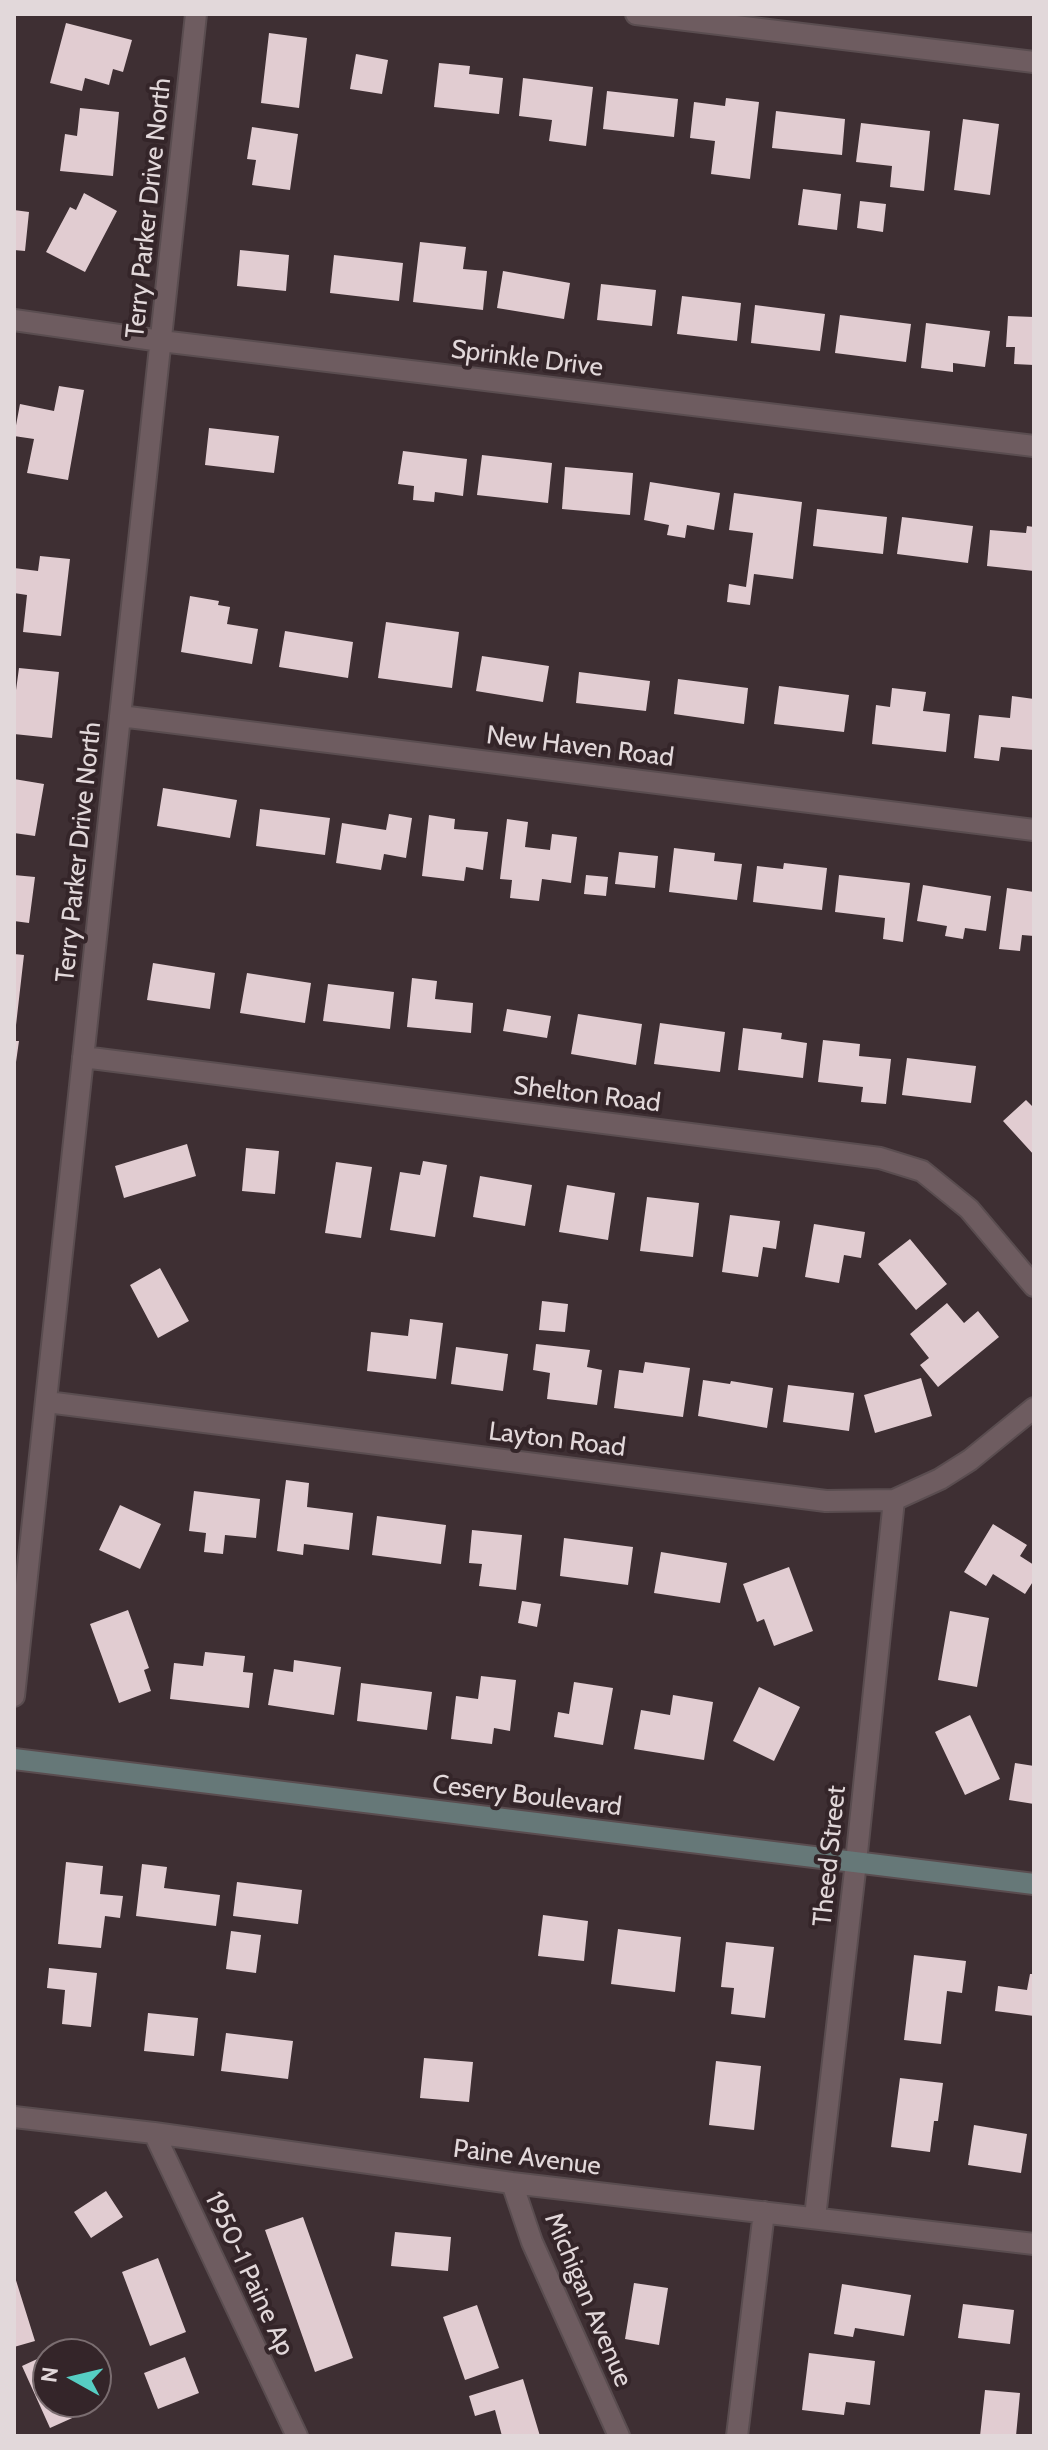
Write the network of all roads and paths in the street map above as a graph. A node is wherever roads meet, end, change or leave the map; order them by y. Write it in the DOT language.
graph roads {
  1 [pos="196,14"];
  2 [pos="636,14"];
  3 [pos="1034,62"];
  4 [pos="14,320"];
  5 [pos="161,341"];
  6 [pos="1034,446"];
  7 [pos="120,716"];
  8 [pos="1034,830"];
  9 [pos="83,1057"];
  10 [pos="1034,1286"];
  11 [pos="47,1402"];
  12 [pos="1034,1408"];
  13 [pos="894,1500"];
  14 [pos="14,1696"];
  15 [pos="14,1759"];
  16 [pos="856,1862"];
  17 [pos="1034,1884"];
  18 [pos="14,2117"];
  19 [pos="154,2133"];
  20 [pos="512,2183"];
  21 [pos="764,2212"];
  22 [pos="815,2217"];
  23 [pos="1034,2244"];
  24 [pos="297,2436"];
  25 [pos="619,2436"];
  26 [pos="737,2436"];
  1 -- 5 [label="street, Terry Parker Drive North"];
  2 -- 3 [label="street"];
  4 -- 5 [label="street, Sprinkle Drive"];
  5 -- 6 [label="street, Sprinkle Drive"];
  5 -- 7 [label="street, Terry Parker Drive North"];
  7 -- 8 [label="street, New Haven Road"];
  7 -- 9 [label="street, Terry Parker Drive North"];
  9 -- 10 [label="street, Shelton Road"];
  9 -- 11 [label="street, Terry Parker Drive North"];
  11 -- 13 [label="street, Layton Road"];
  11 -- 14 [label="street, Terry Parker Drive North"];
  12 -- 13 [label="street, Layton Road"];
  13 -- 16 [label="street, Theed Street"];
  15 -- 16 [label="main road, Cesery Boulevard"];
  16 -- 17 [label="main road, Cesery Boulevard"];
  16 -- 22 [label="street, Theed Street"];
  18 -- 19 [label="street, Paine Avenue"];
  19 -- 20 [label="street, Paine Avenue"];
  19 -- 24 [label="street, 1950-1 Paine Ap"];
  20 -- 21 [label="street, Paine Avenue"];
  20 -- 25 [label="street, Michigan Avenue"];
  21 -- 22 [label="street, Paine Avenue"];
  21 -- 26 [label="street"];
  22 -- 23 [label="street, Paine Avenue"];
}
